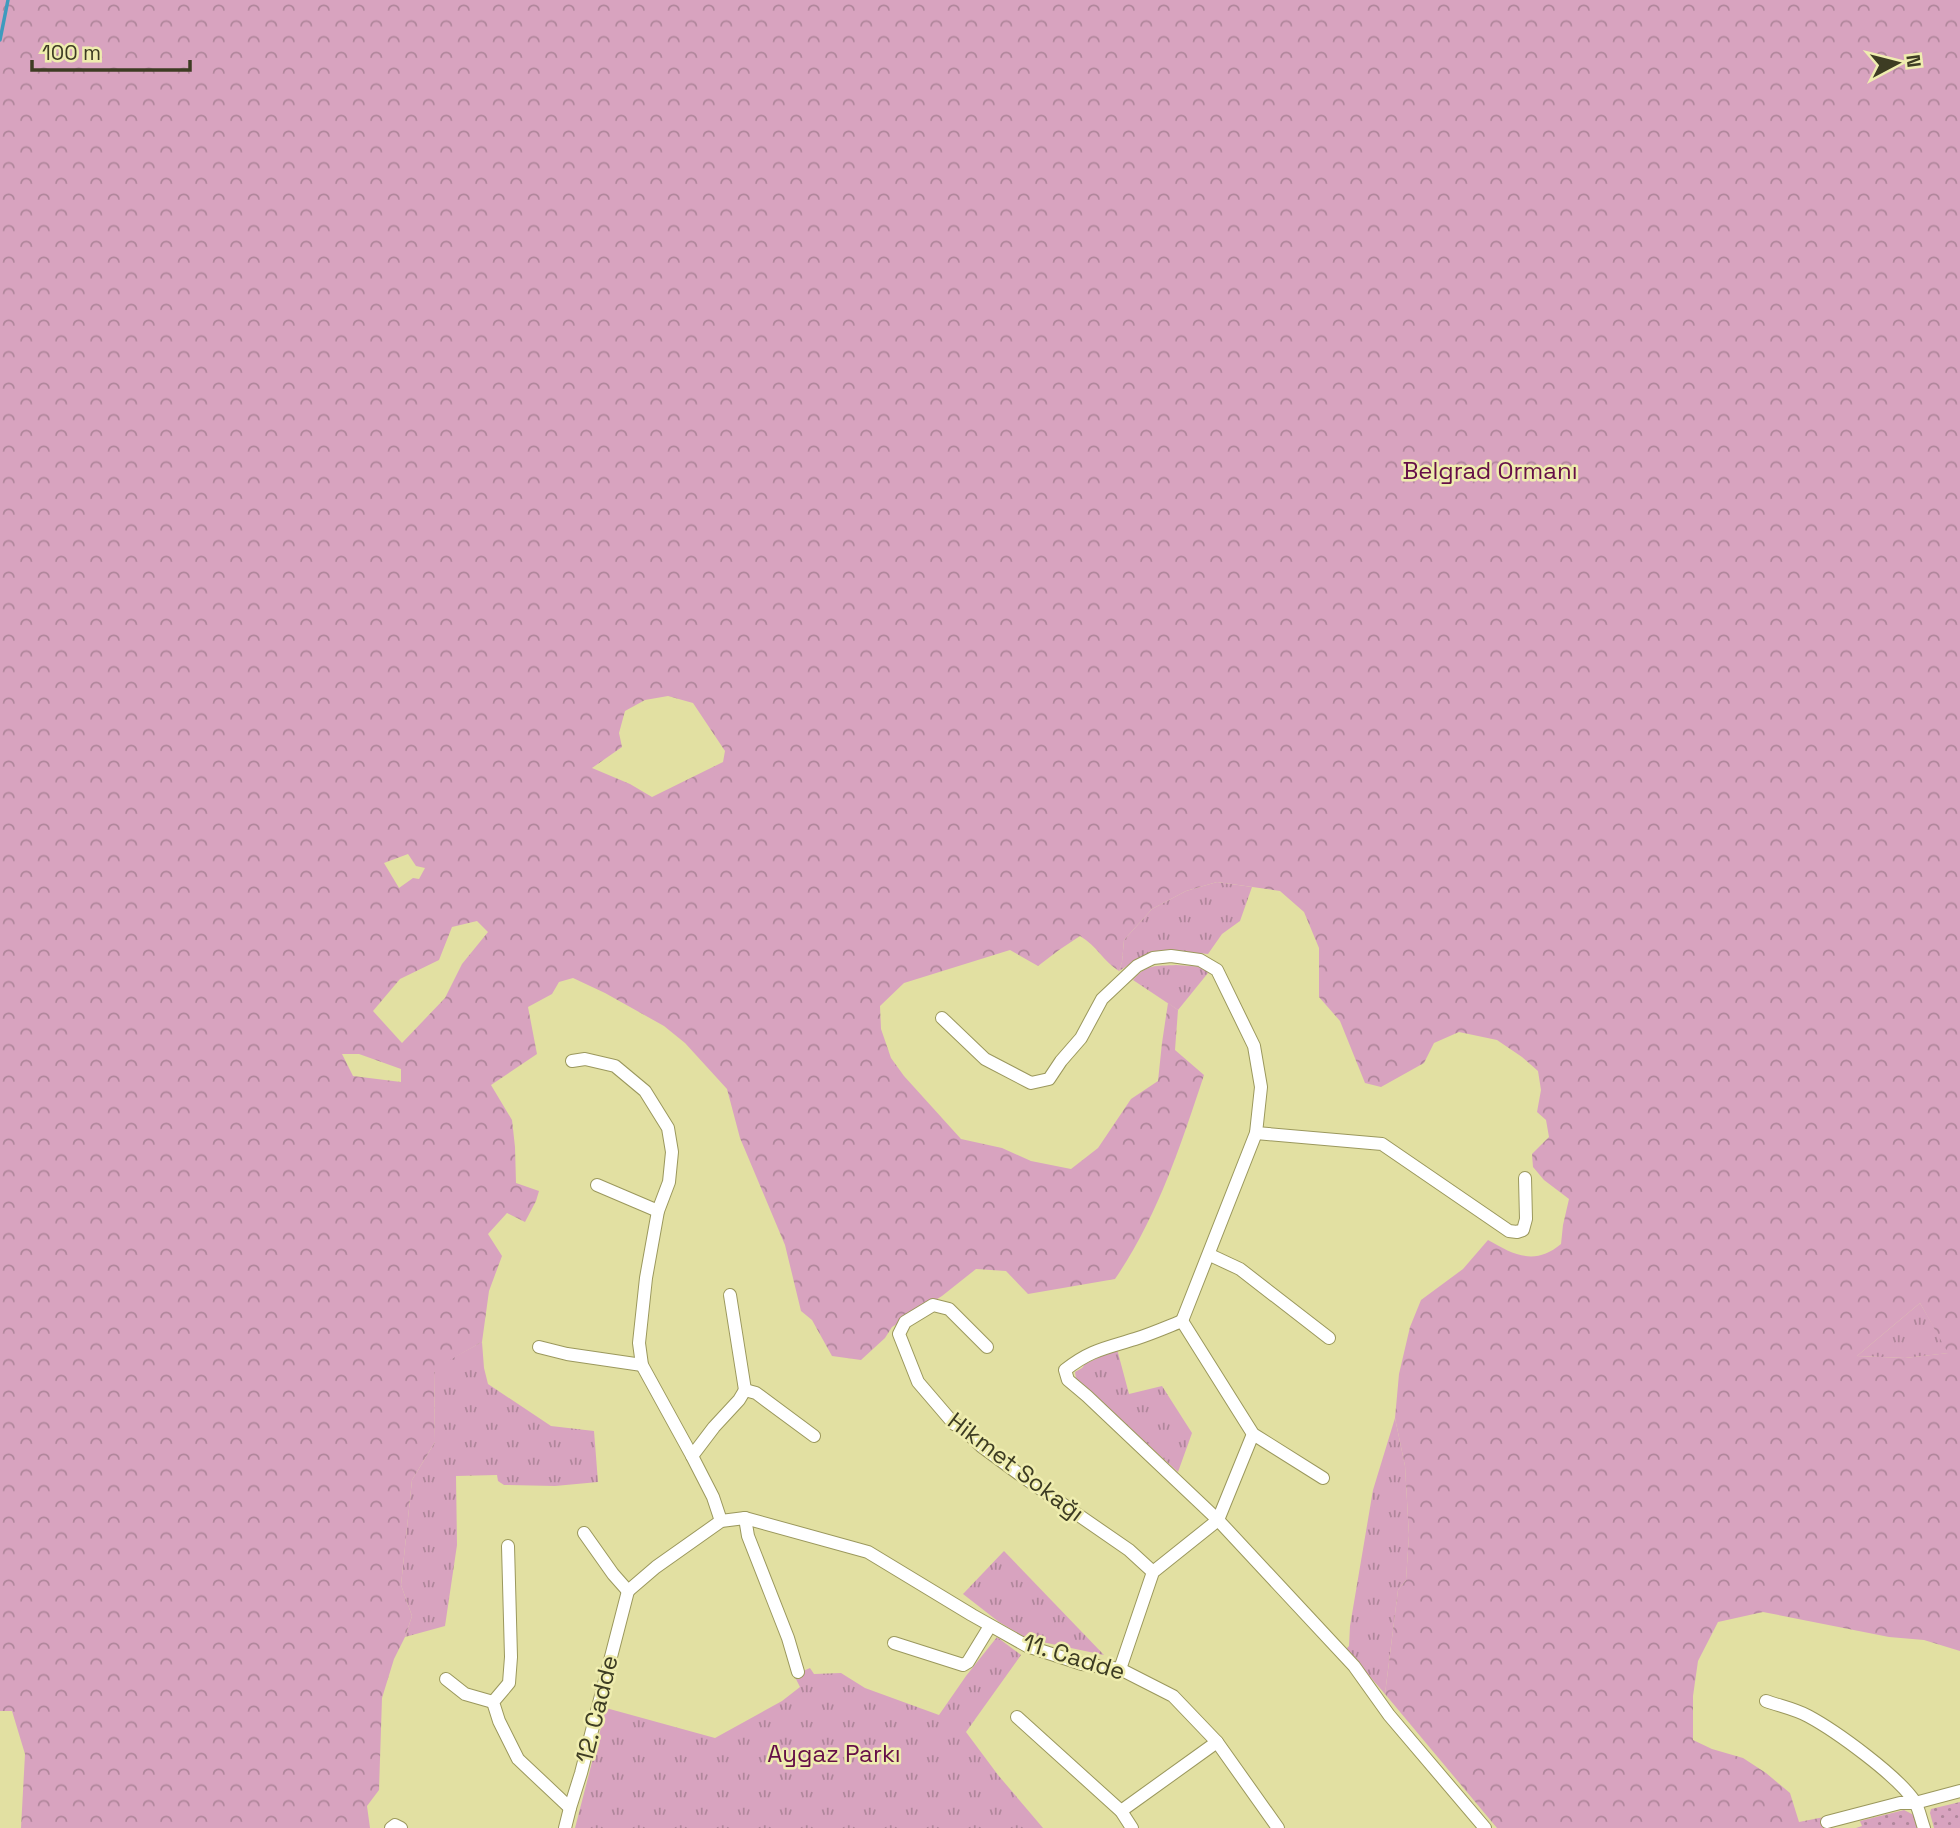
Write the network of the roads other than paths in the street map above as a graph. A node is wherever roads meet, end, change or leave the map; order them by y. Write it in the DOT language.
graph roads {
  1 [pos="942,1018"];
  2 [pos="572,1061"];
  3 [pos="1256,1133"];
  4 [pos="1525,1178"];
  5 [pos="597,1185"];
  6 [pos="658,1211"];
  7 [pos="1210,1255"];
  8 [pos="730,1295"];
  9 [pos="1182,1321"];
  10 [pos="1329,1338"];
  11 [pos="539,1347"];
  12 [pos="987,1347"];
  13 [pos="642,1365"];
  14 [pos="745,1390"];
  15 [pos="1253,1434"];
  16 [pos="814,1436"];
  17 [pos="692,1456"];
  18 [pos="1323,1478"];
  19 [pos="745,1518"];
  20 [pos="1218,1520"];
  21 [pos="721,1521"];
  22 [pos="584,1533"];
  23 [pos="508,1546"];
  24 [pos="1153,1572"];
  25 [pos="628,1591"];
  26 [pos="990,1626"];
  27 [pos="894,1643"];
  28 [pos="1120,1669"];
  29 [pos="797,1672"];
  30 [pos="446,1679"];
  31 [pos="1766,1701"];
  32 [pos="493,1702"];
  33 [pos="1017,1717"];
  34 [pos="1217,1742"];
  35 [pos="1960,1791"];
  36 [pos="1915,1803"];
  37 [pos="570,1808"];
  38 [pos="1121,1811"];
  39 [pos="1827,1822"];
  40 [pos="391,1828"];
  41 [pos="401,1828"];
  42 [pos="565,1828"];
  43 [pos="1132,1828"];
  44 [pos="1278,1828"];
  45 [pos="1486,1828"];
  46 [pos="1924,1828"];
  1 -- 3 [label="street"];
  2 -- 6 [label="street"];
  3 -- 4 [label="street"];
  3 -- 7 [label="street"];
  5 -- 6 [label="street"];
  6 -- 13 [label="street"];
  7 -- 9 [label="street"];
  7 -- 10 [label="street"];
  8 -- 14 [label="street"];
  9 -- 15 [label="street"];
  9 -- 20 [label="street"];
  11 -- 13 [label="street"];
  12 -- 24 [label="street, Hikmet Sokağı"];
  13 -- 17 [label="street"];
  14 -- 16 [label="street"];
  14 -- 17 [label="street"];
  15 -- 18 [label="street"];
  15 -- 20 [label="street"];
  17 -- 21 [label="street"];
  19 -- 21 [label="street"];
  19 -- 26 [label="street, 11. Cadde"];
  19 -- 29 [label="street"];
  20 -- 24 [label="street"];
  20 -- 45 [label="street"];
  21 -- 25 [label="street"];
  22 -- 25 [label="street"];
  23 -- 32 [label="street"];
  24 -- 28 [label="street"];
  25 -- 37 [label="street, 12. Cadde"];
  26 -- 27 [label="street"];
  26 -- 28 [label="street, 11. Cadde"];
  28 -- 34 [label="street, 11. Cadde"];
  30 -- 32 [label="street"];
  31 -- 36 [label="street"];
  32 -- 37 [label="street"];
  33 -- 38 [label="street"];
  34 -- 38 [label="street"];
  34 -- 44 [label="street, 11. Cadde"];
  35 -- 36 [label="street"];
  36 -- 39 [label="street"];
  36 -- 46 [label="street"];
  37 -- 42 [label="street, 12. Cadde"];
  38 -- 43 [label="street"];
  40 -- 41 [label="street"];
}
